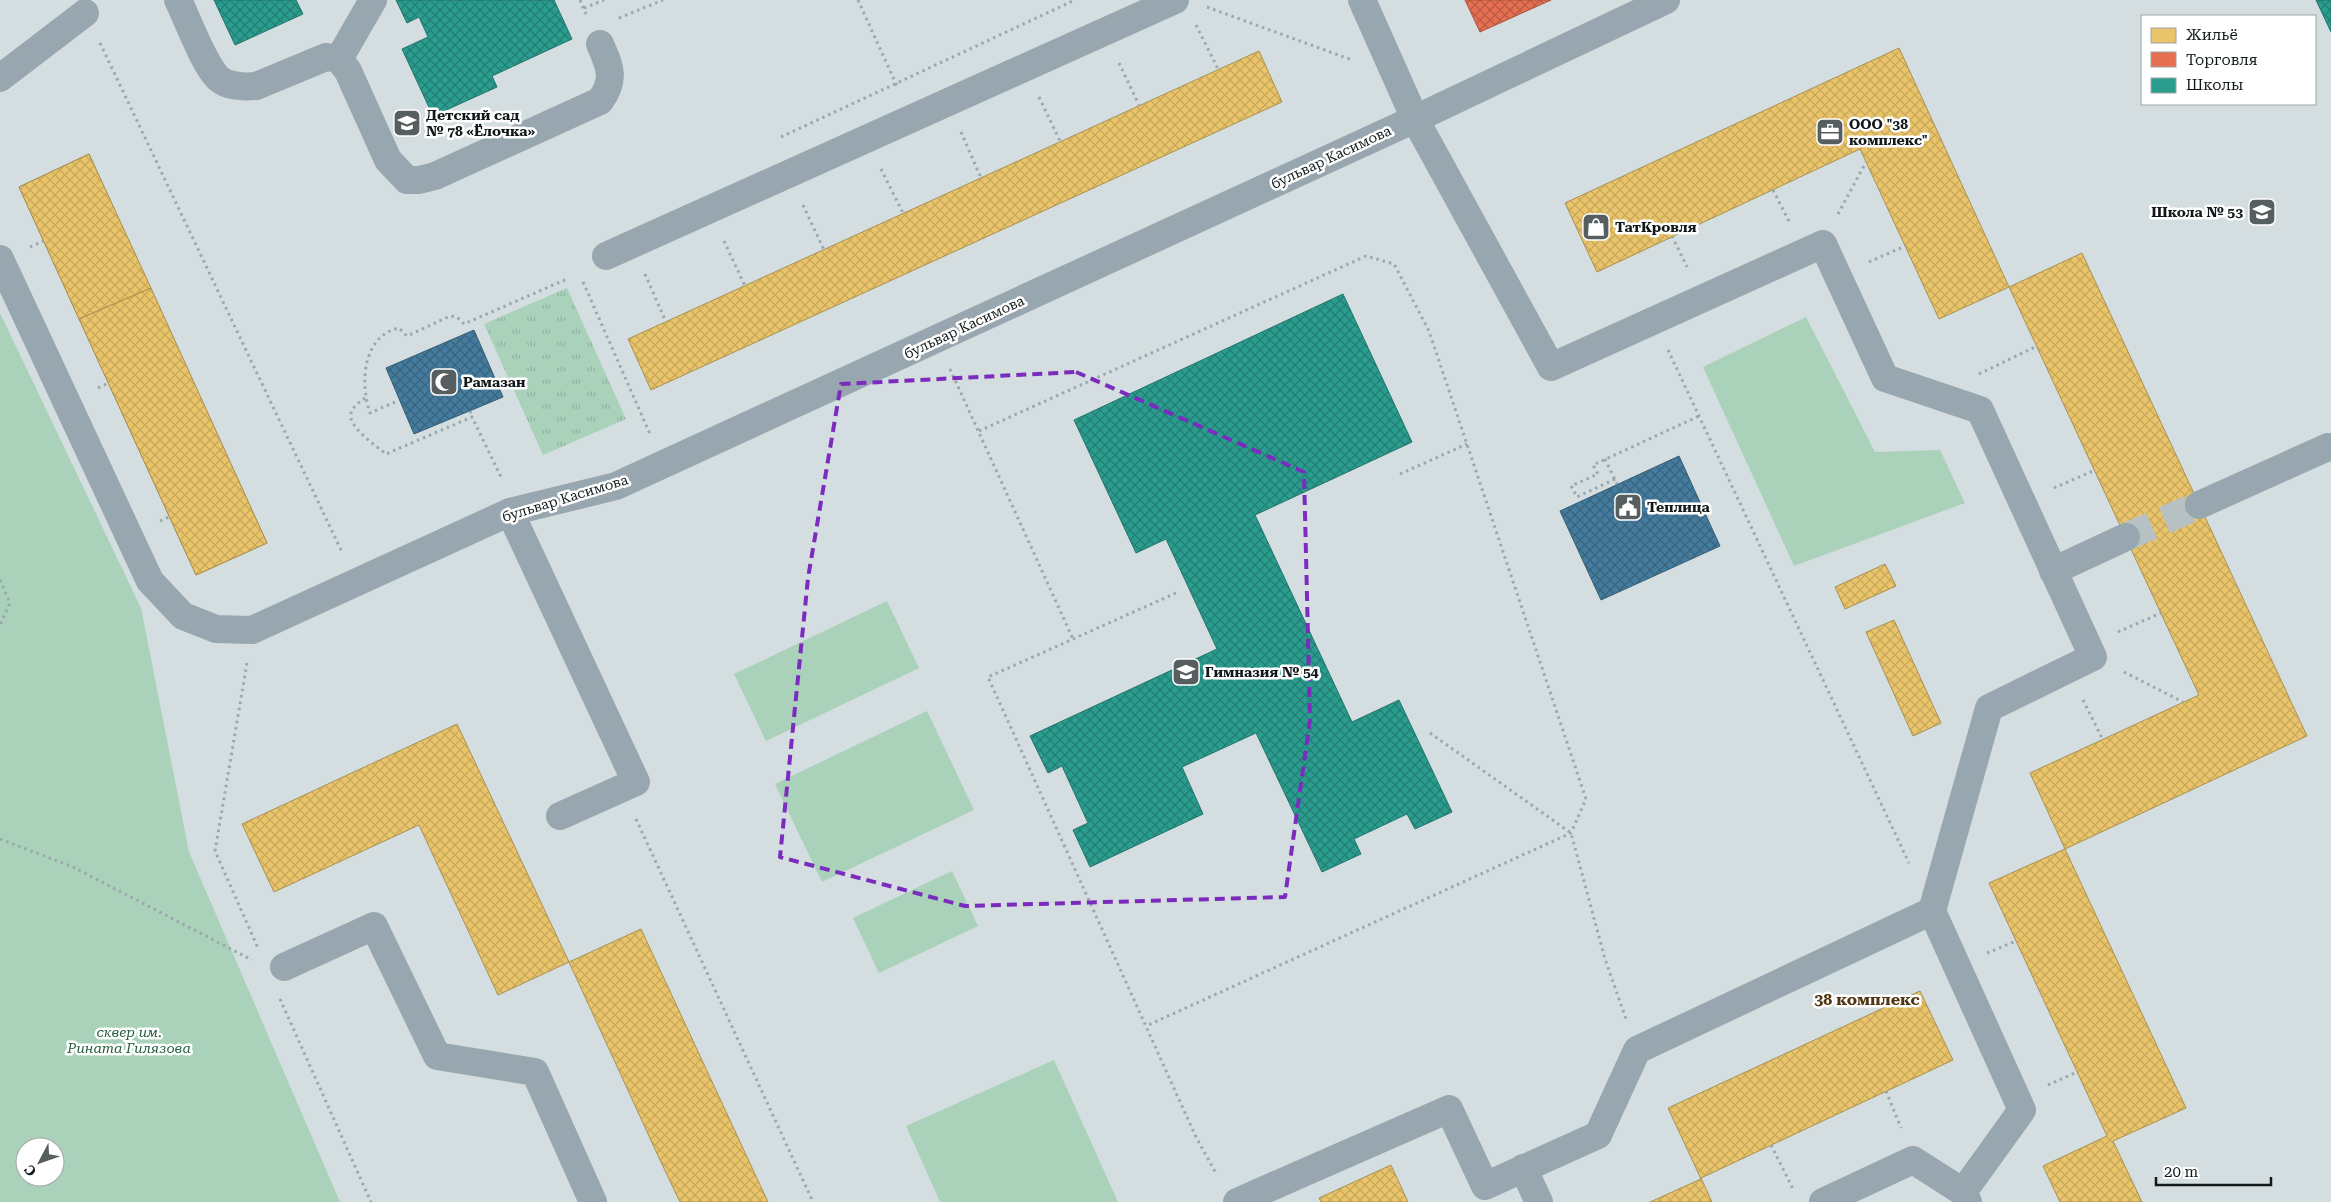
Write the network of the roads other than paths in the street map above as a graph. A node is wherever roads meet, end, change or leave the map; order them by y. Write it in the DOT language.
graph roads {
  1 [pos="178,0"];
  2 [pos="373,0"];
  3 [pos="1362,0"];
  4 [pos="1666,0"];
  5 [pos="1188,7"];
  6 [pos="85,13"];
  7 [pos="605,33"];
  8 [pos="339,59"];
  9 [pos="0,78"];
  10 [pos="1415,119"];
  11 [pos="606,256"];
  12 [pos="0,259"];
  13 [pos="2328,447"];
  14 [pos="2199,505"];
  15 [pos="510,512"];
  16 [pos="2126,537"];
  17 [pos="2053,571"];
  18 [pos="560,816"];
  19 [pos="1932,911"];
  20 [pos="270,965"];
  21 [pos="1523,1168"];
  22 [pos="1966,1197"];
  23 [pos="593,1202"];
  24 [pos="1237,1202"];
  25 [pos="1539,1202"];
  26 [pos="1823,1202"];
  1 -- 8 [label="street"];
  2 -- 8 [label="street"];
  3 -- 10 [label="street"];
  4 -- 10 [label="street, бульвар Касимова"];
  5 -- 11 [label="street"];
  6 -- 9 [label="street"];
  7 -- 8 [label="street"];
  10 -- 15 [label="street, бульвар Касимова"];
  10 -- 17 [label="street"];
  12 -- 15 [label="street, бульвар Касимова"];
  13 -- 14 [label="street"];
  15 -- 18 [label="street"];
  16 -- 17 [label="street"];
  17 -- 19 [label="street"];
  19 -- 21 [label="street"];
  19 -- 22 [label="street"];
  20 -- 23 [label="street"];
  21 -- 24 [label="street"];
  21 -- 25 [label="street"];
  22 -- 26 [label="street"];
}
